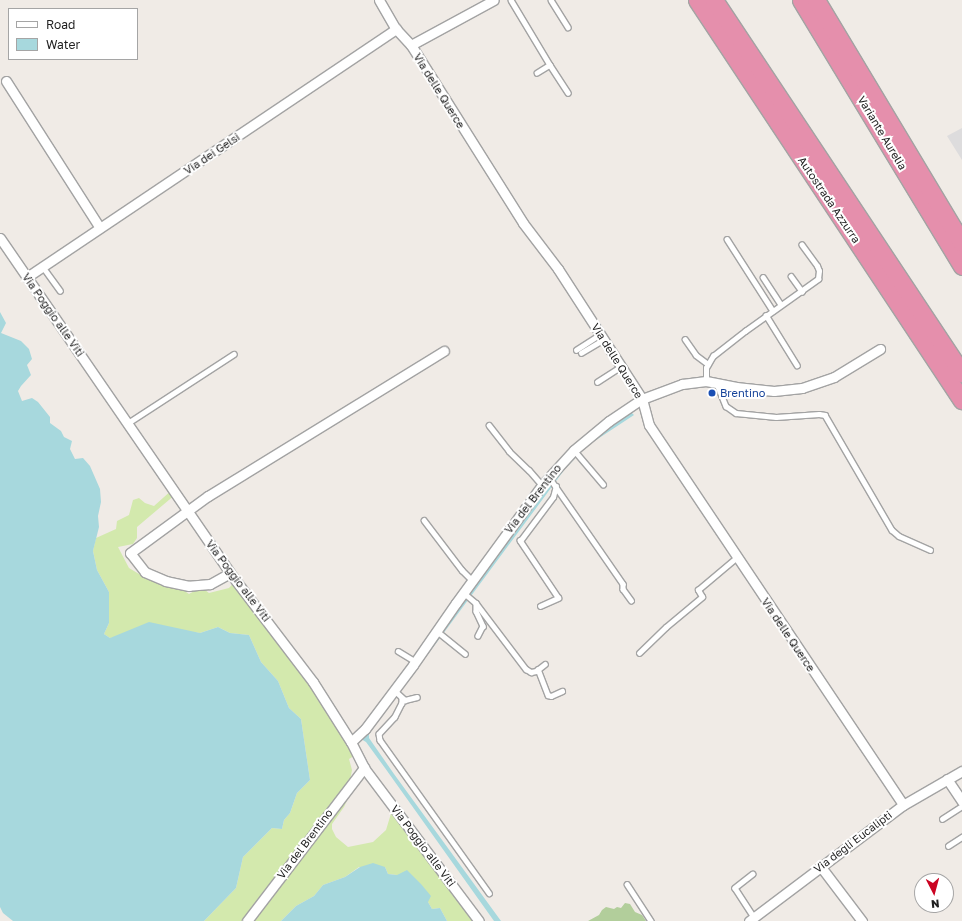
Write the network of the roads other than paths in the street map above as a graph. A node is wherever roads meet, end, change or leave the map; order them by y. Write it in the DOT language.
graph roads {
  1 [pos="379,0"];
  2 [pos="494,0"];
  3 [pos="511,0"];
  4 [pos="551,0"];
  5 [pos="697,0"];
  6 [pos="714,0"];
  7 [pos="801,0"];
  8 [pos="816,0"];
  9 [pos="568,27"];
  10 [pos="396,29"];
  11 [pos="411,45"];
  12 [pos="550,65"];
  13 [pos="537,73"];
  14 [pos="6,81"];
  15 [pos="568,93"];
  16 [pos="100,228"];
  17 [pos="0,238"];
  18 [pos="727,239"];
  19 [pos="962,243"];
  20 [pos="802,245"];
  21 [pos="962,266"];
  22 [pos="43,267"];
  23 [pos="791,276"];
  24 [pos="27,277"];
  25 [pos="763,277"];
  26 [pos="60,290"];
  27 [pos="802,291"];
  28 [pos="781,305"];
  29 [pos="773,311"];
  30 [pos="766,316"];
  31 [pos="601,337"];
  32 [pos="685,339"];
  33 [pos="880,349"];
  34 [pos="444,351"];
  35 [pos="579,351"];
  36 [pos="234,354"];
  37 [pos="708,364"];
  38 [pos="797,365"];
  39 [pos="620,367"];
  40 [pos="962,373"];
  41 [pos="706,381"];
  42 [pos="597,382"];
  43 [pos="717,384"];
  44 [pos="642,399"];
  45 [pos="962,400"];
  46 [pos="128,423"];
  47 [pos="489,425"];
  48 [pos="574,450"];
  49 [pos="549,477"];
  50 [pos="603,484"];
  51 [pos="542,485"];
  52 [pos="556,486"];
  53 [pos="187,510"];
  54 [pos="424,520"];
  55 [pos="930,550"];
  56 [pos="736,558"];
  57 [pos="230,573"];
  58 [pos="472,580"];
  59 [pos="463,592"];
  60 [pos="631,600"];
  61 [pos="476,602"];
  62 [pos="540,606"];
  63 [pos="437,631"];
  64 [pos="478,636"];
  65 [pos="398,651"];
  66 [pos="639,653"];
  67 [pos="465,654"];
  68 [pos="416,662"];
  69 [pos="545,664"];
  70 [pos="538,669"];
  71 [pos="394,690"];
  72 [pos="562,691"];
  73 [pos="417,697"];
  74 [pos="402,698"];
  75 [pos="351,742"];
  76 [pos="364,768"];
  77 [pos="962,771"];
  78 [pos="947,779"];
  79 [pos="962,802"];
  80 [pos="903,805"];
  81 [pos="962,806"];
  82 [pos="942,819"];
  83 [pos="962,837"];
  84 [pos="948,846"];
  85 [pos="821,867"];
  86 [pos="753,874"];
  87 [pos="627,884"];
  88 [pos="489,893"];
  89 [pos="752,919"];
  90 [pos="247,921"];
  91 [pos="479,921"];
  92 [pos="651,921"];
  93 [pos="862,921"];
  1 -- 10 [label="street, Via delle Querce"];
  2 -- 11 [label="street"];
  3 -- 12 [label="lane"];
  4 -- 9 [label="lane"];
  5 -- 45 [label="highway, Autostrada Azzurra"];
  6 -- 40 [label="highway, Autostrada Azzurra"];
  7 -- 21 [label="highway, Variante Aurelia"];
  8 -- 19 [label="highway, Variante Aurelia"];
  10 -- 11 [label="street, Via delle Querce"];
  10 -- 16 [label="street, Via dei Gelsi"];
  11 -- 31 [label="street, Via delle Querce"];
  12 -- 13 [label="lane"];
  12 -- 15 [label="lane"];
  14 -- 16 [label="street"];
  16 -- 22 [label="street, Via dei Gelsi"];
  17 -- 24 [label="street, Via Poggio alle Viti"];
  18 -- 29 [label="lane"];
  20 -- 27 [label="lane"];
  22 -- 24 [label="street, Via dei Gelsi"];
  22 -- 26 [label="lane"];
  23 -- 27 [label="lane"];
  24 -- 46 [label="street, Via Poggio alle Viti"];
  25 -- 28 [label="lane"];
  27 -- 28 [label="lane"];
  28 -- 29 [label="lane"];
  29 -- 30 [label="lane"];
  30 -- 37 [label="lane"];
  30 -- 38 [label="lane"];
  31 -- 35 [label="lane"];
  31 -- 39 [label="street, Via delle Querce"];
  32 -- 37 [label="lane"];
  33 -- 43 [label="street, Via del Brentino"];
  34 -- 53 [label="street"];
  36 -- 46 [label="lane"];
  37 -- 41 [label="lane"];
  39 -- 42 [label="lane"];
  39 -- 44 [label="street, Via delle Querce"];
  41 -- 43 [label="street, Via del Brentino"];
  41 -- 44 [label="street, Via del Brentino"];
  43 -- 55 [label="lane"];
  44 -- 48 [label="street, Via del Brentino"];
  44 -- 56 [label="street, Via delle Querce"];
  46 -- 53 [label="street, Via Poggio alle Viti"];
  47 -- 51 [label="lane"];
  48 -- 49 [label="street, Via del Brentino"];
  48 -- 50 [label="lane"];
  49 -- 51 [label="street, Via del Brentino"];
  49 -- 52 [label="lane"];
  51 -- 58 [label="street, Via del Brentino"];
  52 -- 60 [label="lane"];
  52 -- 62 [label="lane"];
  53 -- 57 [label="street, Via Poggio alle Viti"];
  53 -- 57 [label="street"];
  54 -- 58 [label="lane"];
  56 -- 66 [label="lane"];
  56 -- 80 [label="street, Via delle Querce"];
  57 -- 75 [label="street, Via Poggio alle Viti"];
  58 -- 59 [label="street, Via del Brentino"];
  59 -- 61 [label="lane"];
  59 -- 63 [label="street, Via del Brentino"];
  61 -- 64 [label="lane"];
  61 -- 70 [label="lane"];
  63 -- 67 [label="lane"];
  63 -- 68 [label="street, Via del Brentino"];
  65 -- 68 [label="lane"];
  68 -- 71 [label="street, Via del Brentino"];
  69 -- 70 [label="lane"];
  70 -- 72 [label="lane"];
  71 -- 74 [label="lane"];
  71 -- 75 [label="street, Via del Brentino"];
  73 -- 74 [label="lane"];
  74 -- 88 [label="lane"];
  75 -- 76 [label="street, Via Poggio alle Viti"];
  76 -- 90 [label="street, Via del Brentino"];
  76 -- 91 [label="street, Via Poggio alle Viti"];
  77 -- 78 [label="street, Via degli Eucalipti"];
  78 -- 79 [label="street"];
  78 -- 80 [label="street, Via degli Eucalipti"];
  80 -- 85 [label="street, Via degli Eucalipti"];
  81 -- 82 [label="lane"];
  83 -- 84 [label="lane"];
  85 -- 89 [label="street, Via degli Eucalipti"];
  85 -- 93 [label="street"];
  86 -- 89 [label="lane"];
  87 -- 92 [label="lane"];
}
